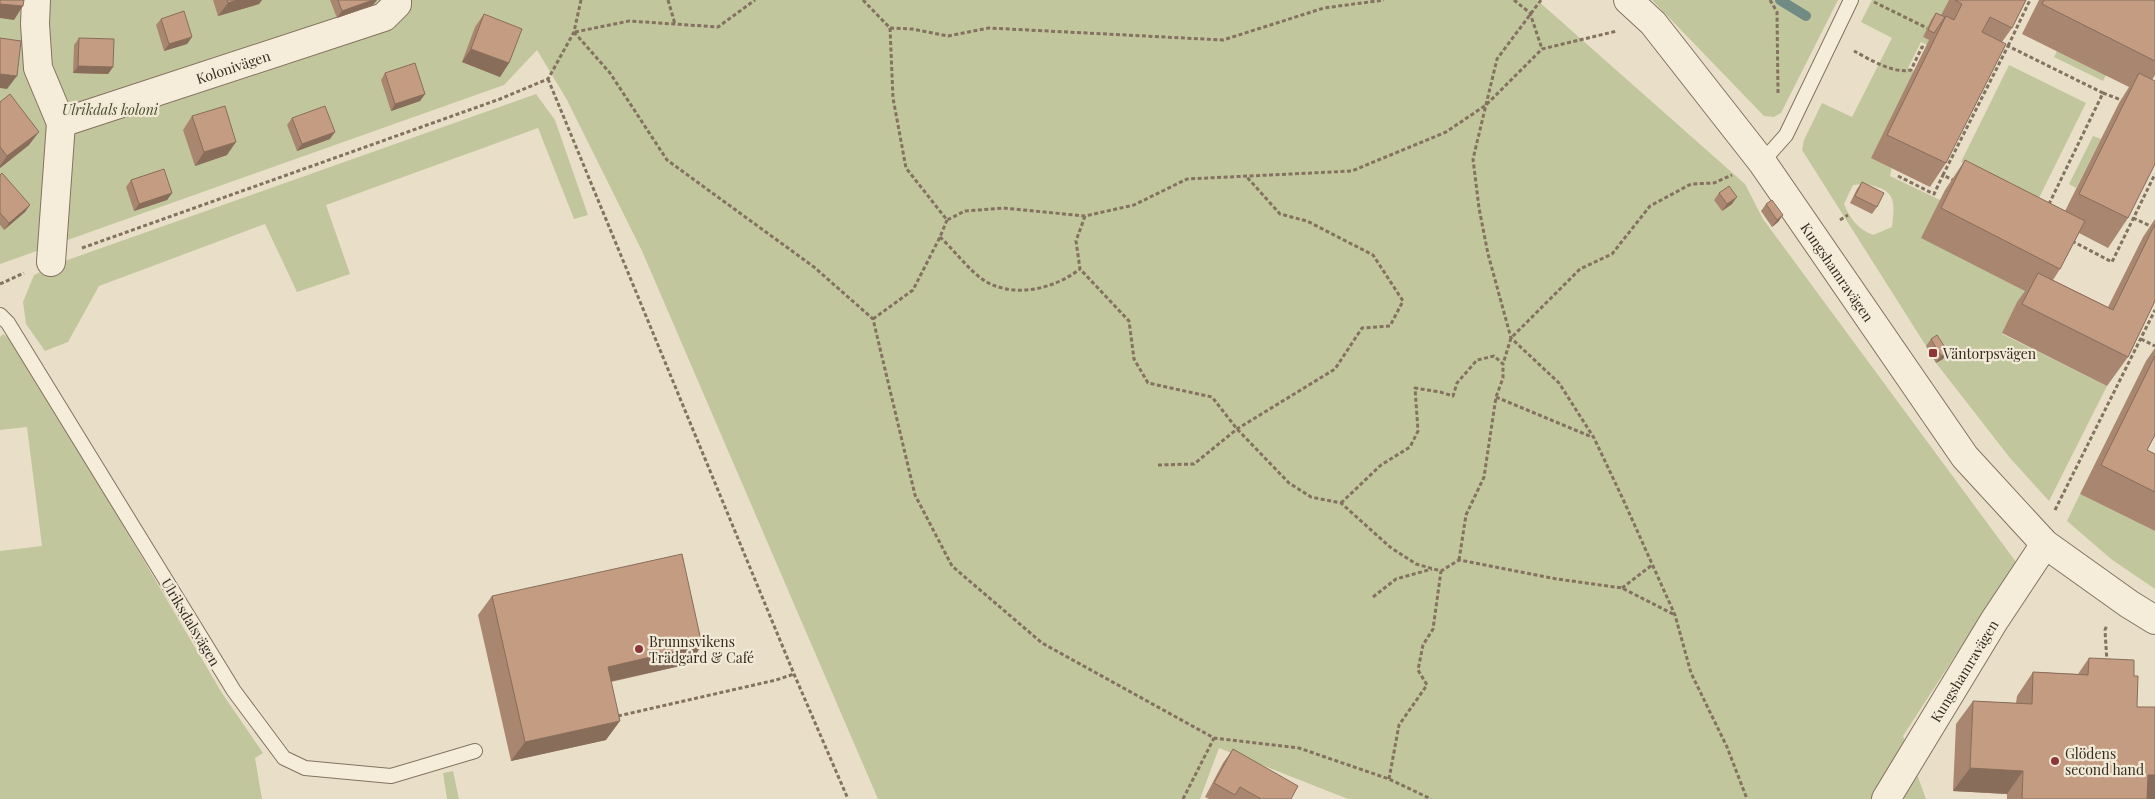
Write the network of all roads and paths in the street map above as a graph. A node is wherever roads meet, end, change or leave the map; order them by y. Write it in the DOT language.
graph roads {
  1 [pos="36,0"];
  2 [pos="397,0"];
  3 [pos="581,0"];
  4 [pos="668,0"];
  5 [pos="755,0"];
  6 [pos="863,0"];
  7 [pos="1384,0"];
  8 [pos="1514,0"];
  9 [pos="1541,0"];
  10 [pos="1628,0"];
  11 [pos="1770,0"];
  12 [pos="1851,0"];
  13 [pos="2030,0"];
  14 [pos="1872,1"];
  15 [pos="1530,13"];
  16 [pos="1653,23"];
  17 [pos="675,24"];
  18 [pos="890,28"];
  19 [pos="1927,28"];
  20 [pos="574,32"];
  21 [pos="2008,46"];
  22 [pos="1849,48"];
  23 [pos="1925,48"];
  24 [pos="1542,49"];
  25 [pos="548,79"];
  26 [pos="2103,93"];
  27 [pos="1778,96"];
  28 [pos="2129,102"];
  29 [pos="1486,105"];
  30 [pos="61,123"];
  31 [pos="1762,162"];
  32 [pos="2155,174"];
  33 [pos="1246,175"];
  34 [pos="1944,175"];
  35 [pos="1898,176"];
  36 [pos="1961,184"];
  37 [pos="2048,207"];
  38 [pos="1848,215"];
  39 [pos="1085,216"];
  40 [pos="2133,218"];
  41 [pos="947,220"];
  42 [pos="1837,221"];
  43 [pos="2155,228"];
  44 [pos="940,237"];
  45 [pos="2064,237"];
  46 [pos="51,262"];
  47 [pos="1080,269"];
  48 [pos="0,284"];
  49 [pos="2155,310"];
  50 [pos="0,315"];
  51 [pos="873,319"];
  52 [pos="1511,338"];
  53 [pos="2141,339"];
  54 [pos="2155,346"];
  55 [pos="1503,364"];
  56 [pos="1496,397"];
  57 [pos="1237,429"];
  58 [pos="1594,438"];
  59 [pos="1158,466"];
  60 [pos="1341,502"];
  61 [pos="2052,515"];
  62 [pos="2045,544"];
  63 [pos="1459,560"];
  64 [pos="1652,564"];
  65 [pos="1432,569"];
  66 [pos="1442,571"];
  67 [pos="1622,588"];
  68 [pos="1373,597"];
  69 [pos="1675,615"];
  70 [pos="2155,620"];
  71 [pos="2105,630"];
  72 [pos="2107,666"];
  73 [pos="794,674"];
  74 [pos="618,716"];
  75 [pos="1214,738"];
  76 [pos="475,751"];
  77 [pos="1389,779"];
  78 [pos="848,799"];
  79 [pos="1182,799"];
  80 [pos="1431,799"];
  81 [pos="1747,799"];
  82 [pos="1886,799"];
  1 -- 30 [label="street"];
  2 -- 30 [label="street, Kolonivägen"];
  3 -- 20 [label="path"];
  4 -- 17 [label="path"];
  5 -- 17 [label="path"];
  6 -- 18 [label="path"];
  7 -- 18 [label="path"];
  8 -- 15 [label="path"];
  9 -- 15 [label="path"];
  10 -- 16 [label="street, Kungshamravägen"];
  11 -- 27 [label="path"];
  12 -- 31 [label="lane"];
  13 -- 21 [label="path"];
  14 -- 19 [label="path"];
  15 -- 24 [label="path"];
  15 -- 29 [label="path"];
  16 -- 24 [label="path"];
  16 -- 31 [label="street, Kungshamravägen"];
  17 -- 20 [label="path"];
  18 -- 41 [label="path"];
  20 -- 25 [label="path"];
  20 -- 51 [label="path"];
  21 -- 26 [label="path"];
  21 -- 34 [label="path"];
  22 -- 23 [label="path"];
  24 -- 29 [label="path"];
  25 -- 46 [label="path"];
  25 -- 73 [label="path"];
  26 -- 28 [label="path"];
  26 -- 37 [label="path"];
  29 -- 33 [label="path"];
  29 -- 52 [label="path"];
  30 -- 46 [label="street"];
  31 -- 52 [label="path"];
  31 -- 62 [label="street, Kungshamravägen"];
  32 -- 40 [label="path"];
  33 -- 39 [label="path"];
  33 -- 57 [label="path"];
  34 -- 35 [label="path"];
  34 -- 36 [label="path"];
  38 -- 42 [label="path"];
  39 -- 41 [label="path"];
  39 -- 47 [label="path"];
  40 -- 43 [label="path"];
  40 -- 45 [label="path"];
  41 -- 44 [label="path"];
  44 -- 47 [label="path"];
  44 -- 51 [label="path"];
  46 -- 48 [label="path"];
  47 -- 57 [label="path"];
  49 -- 53 [label="path"];
  50 -- 76 [label="lane, Ulriksdalsvägen"];
  51 -- 75 [label="path"];
  52 -- 55 [label="path"];
  52 -- 58 [label="path"];
  53 -- 54 [label="path"];
  53 -- 61 [label="path"];
  55 -- 56 [label="path"];
  55 -- 60 [label="path"];
  56 -- 58 [label="path"];
  56 -- 63 [label="path"];
  57 -- 59 [label="path"];
  57 -- 60 [label="path"];
  58 -- 64 [label="path"];
  60 -- 65 [label="path"];
  62 -- 70 [label="street, Kungshamravägen"];
  62 -- 82 [label="street, Kungshamravägen"];
  63 -- 66 [label="path"];
  63 -- 67 [label="path"];
  64 -- 67 [label="path"];
  64 -- 69 [label="path"];
  65 -- 66 [label="path"];
  65 -- 68 [label="path"];
  66 -- 77 [label="path"];
  67 -- 69 [label="path"];
  69 -- 81 [label="path"];
  71 -- 72 [label="path"];
  73 -- 74 [label="path"];
  73 -- 78 [label="path"];
  75 -- 77 [label="path"];
  75 -- 79 [label="path"];
  77 -- 80 [label="path"];
}
